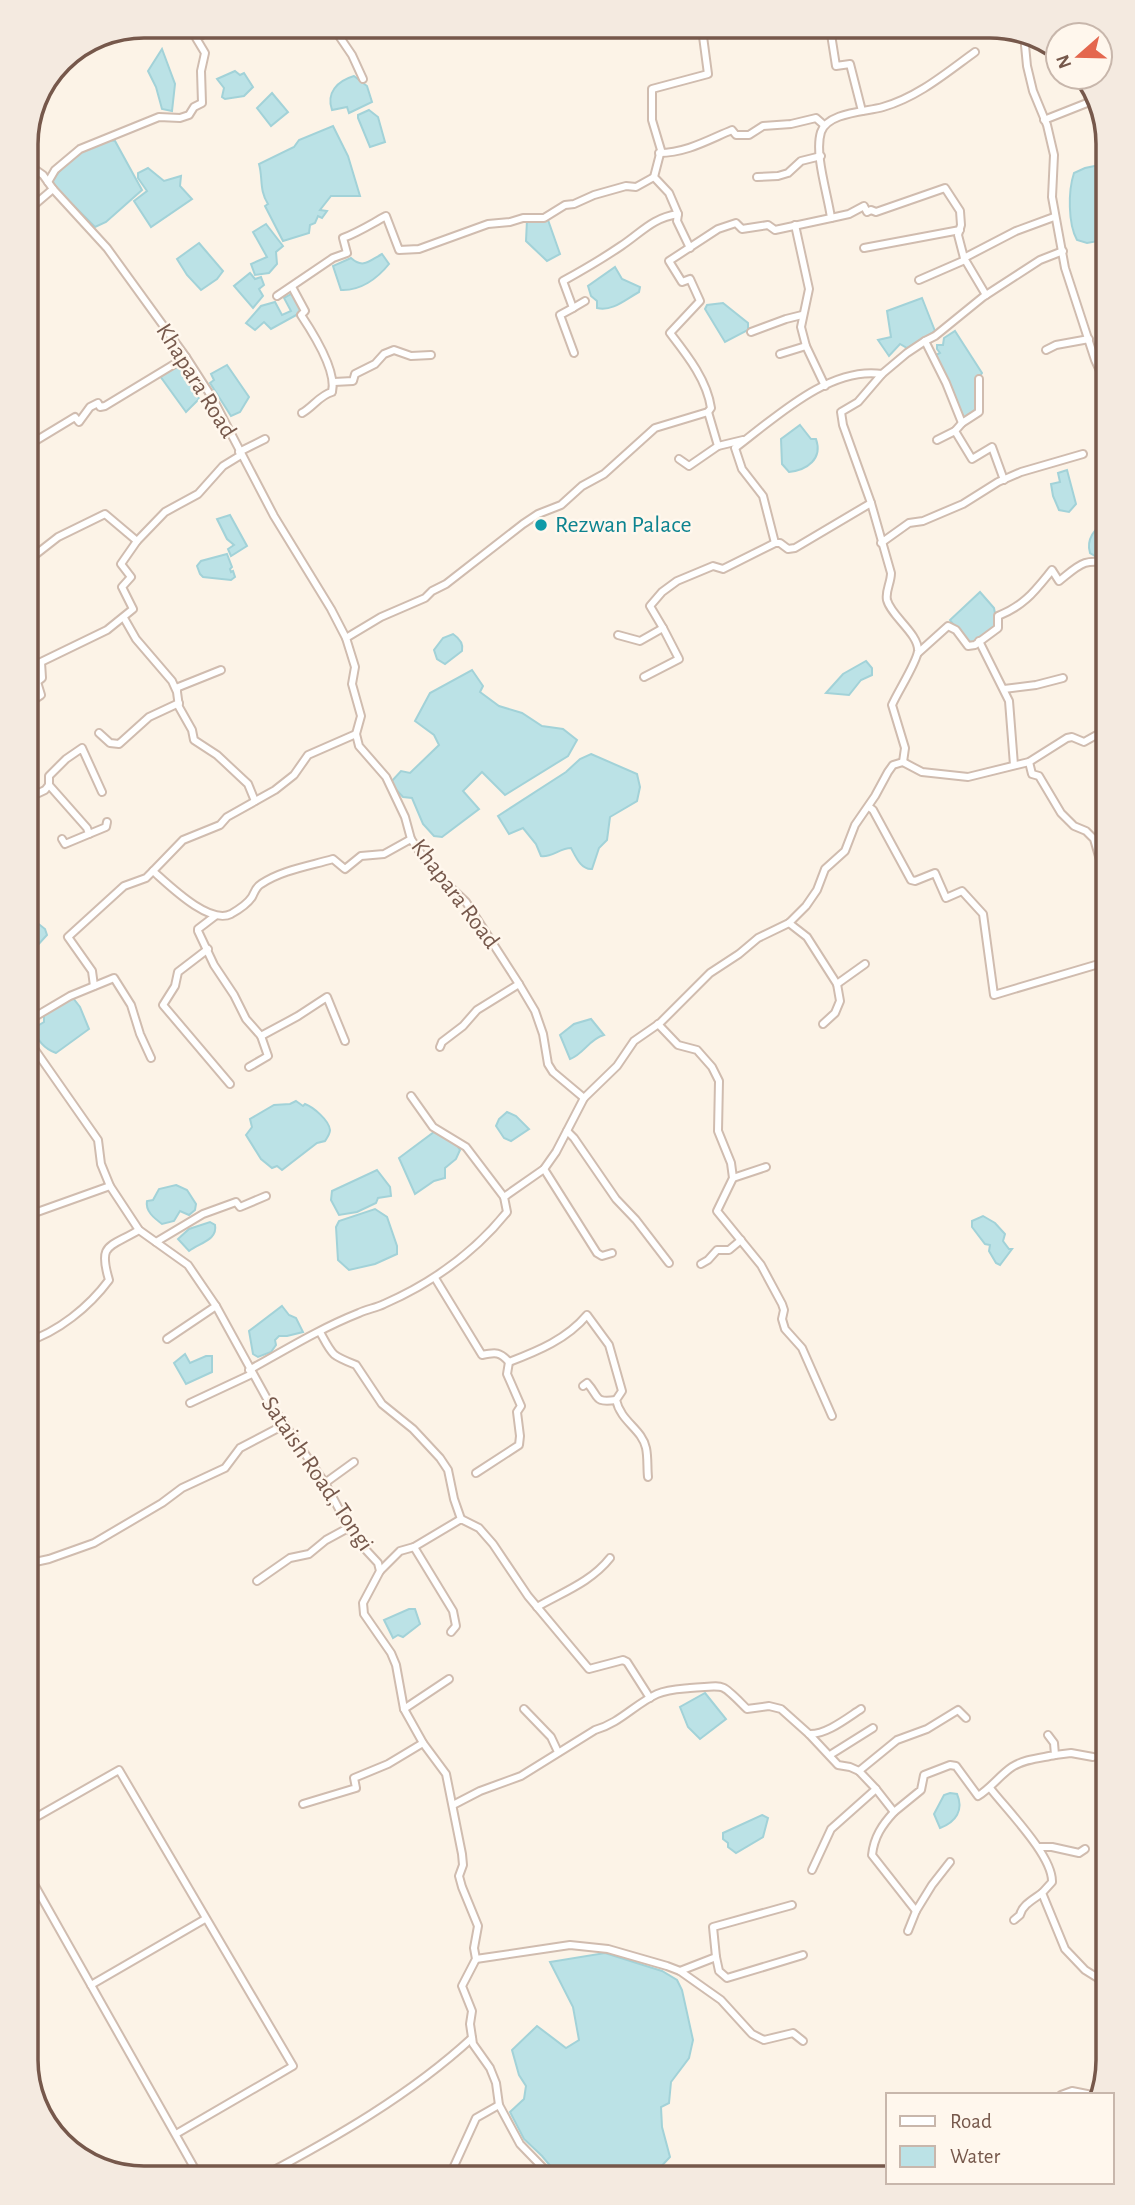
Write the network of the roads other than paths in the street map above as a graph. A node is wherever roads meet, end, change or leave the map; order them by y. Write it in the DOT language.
graph roads {
  1 [pos="196,38"];
  2 [pos="341,38"];
  3 [pos="703,39"];
  4 [pos="832,39"];
  5 [pos="1025,44"];
  6 [pos="975,52"];
  7 [pos="363,79"];
  8 [pos="1087,102"];
  9 [pos="862,111"];
  10 [pos="1044,120"];
  11 [pos="824,125"];
  12 [pos="659,153"];
  13 [pos="821,156"];
  14 [pos="39,174"];
  15 [pos="654,177"];
  16 [pos="757,177"];
  17 [pos="48,182"];
  18 [pos="53,189"];
  19 [pos="39,201"];
  20 [pos="678,214"];
  21 [pos="1054,217"];
  22 [pos="831,218"];
  23 [pos="795,225"];
  24 [pos="960,230"];
  25 [pos="690,248"];
  26 [pos="864,248"];
  27 [pos="1063,251"];
  28 [pos="965,259"];
  29 [pos="919,281"];
  30 [pos="292,287"];
  31 [pos="277,296"];
  32 [pos="986,296"];
  33 [pos="586,301"];
  34 [pos="573,308"];
  35 [pos="802,315"];
  36 [pos="751,332"];
  37 [pos="1089,339"];
  38 [pos="925,341"];
  39 [pos="806,346"];
  40 [pos="1046,350"];
  41 [pos="575,353"];
  42 [pos="780,354"];
  43 [pos="431,355"];
  44 [pos="186,357"];
  45 [pos="1096,362"];
  46 [pos="882,374"];
  47 [pos="979,379"];
  48 [pos="334,382"];
  49 [pos="825,386"];
  50 [pos="708,412"];
  51 [pos="302,413"];
  52 [pos="962,423"];
  53 [pos="955,431"];
  54 [pos="39,439"];
  55 [pos="265,439"];
  56 [pos="748,439"];
  57 [pos="937,440"];
  58 [pos="718,446"];
  59 [pos="240,454"];
  60 [pos="1083,454"];
  61 [pos="679,459"];
  62 [pos="1004,480"];
  63 [pos="871,503"];
  64 [pos="137,541"];
  65 [pos="775,543"];
  66 [pos="881,543"];
  67 [pos="39,552"];
  68 [pos="1096,563"];
  69 [pos="124,618"];
  70 [pos="663,628"];
  71 [pos="618,635"];
  72 [pos="346,638"];
  73 [pos="979,641"];
  74 [pos="918,653"];
  75 [pos="221,670"];
  76 [pos="644,677"];
  77 [pos="1063,678"];
  78 [pos="39,680"];
  79 [pos="1004,689"];
  80 [pos="177,692"];
  81 [pos="179,703"];
  82 [pos="99,733"];
  83 [pos="356,734"];
  84 [pos="1096,735"];
  85 [pos="902,762"];
  86 [pos="1028,762"];
  87 [pos="1014,765"];
  88 [pos="48,785"];
  89 [pos="102,792"];
  90 [pos="39,794"];
  91 [pos="255,801"];
  92 [pos="869,807"];
  93 [pos="107,822"];
  94 [pos="89,834"];
  95 [pos="62,839"];
  96 [pos="411,839"];
  97 [pos="1096,846"];
  98 [pos="153,871"];
  99 [pos="215,916"];
  100 [pos="789,923"];
  101 [pos="208,949"];
  102 [pos="866,964"];
  103 [pos="1096,964"];
  104 [pos="519,984"];
  105 [pos="837,984"];
  106 [pos="94,986"];
  107 [pos="39,1014"];
  108 [pos="658,1024"];
  109 [pos="823,1024"];
  110 [pos="261,1036"];
  111 [pos="345,1041"];
  112 [pos="440,1047"];
  113 [pos="39,1056"];
  114 [pos="151,1058"];
  115 [pos="249,1067"];
  116 [pos="230,1084"];
  117 [pos="411,1096"];
  118 [pos="583,1098"];
  119 [pos="566,1131"];
  120 [pos="766,1167"];
  121 [pos="544,1169"];
  122 [pos="733,1178"];
  123 [pos="110,1185"];
  124 [pos="266,1196"];
  125 [pos="504,1197"];
  126 [pos="39,1211"];
  127 [pos="139,1230"];
  128 [pos="741,1240"];
  129 [pos="156,1242"];
  130 [pos="612,1253"];
  131 [pos="668,1263"];
  132 [pos="701,1264"];
  133 [pos="435,1278"];
  134 [pos="216,1306"];
  135 [pos="320,1332"];
  136 [pos="39,1336"];
  137 [pos="167,1339"];
  138 [pos="509,1362"];
  139 [pos="251,1372"];
  140 [pos="583,1386"];
  141 [pos="616,1400"];
  142 [pos="190,1403"];
  143 [pos="832,1416"];
  144 [pos="284,1425"];
  145 [pos="354,1462"];
  146 [pos="477,1473"];
  147 [pos="648,1477"];
  148 [pos="325,1483"];
  149 [pos="461,1519"];
  150 [pos="348,1528"];
  151 [pos="414,1547"];
  152 [pos="610,1558"];
  153 [pos="39,1561"];
  154 [pos="380,1571"];
  155 [pos="257,1581"];
  156 [pos="537,1606"];
  157 [pos="451,1632"];
  158 [pos="449,1679"];
  159 [pos="650,1698"];
  160 [pos="404,1709"];
  161 [pos="524,1709"];
  162 [pos="861,1709"];
  163 [pos="967,1718"];
  164 [pos="873,1728"];
  165 [pos="809,1734"];
  166 [pos="1048,1735"];
  167 [pos="423,1743"];
  168 [pos="558,1752"];
  169 [pos="830,1755"];
  170 [pos="1055,1755"];
  171 [pos="1093,1757"];
  172 [pos="859,1771"];
  173 [pos="990,1788"];
  174 [pos="876,1789"];
  175 [pos="303,1804"];
  176 [pos="453,1805"];
  177 [pos="894,1812"];
  178 [pos="39,1816"];
  179 [pos="1039,1847"];
  180 [pos="1084,1849"];
  181 [pos="950,1862"];
  182 [pos="812,1870"];
  183 [pos="39,1893"];
  184 [pos="1042,1893"];
  185 [pos="792,1905"];
  186 [pos="916,1911"];
  187 [pos="205,1919"];
  188 [pos="1014,1920"];
  189 [pos="908,1931"];
  190 [pos="803,1955"];
  191 [pos="716,1957"];
  192 [pos="476,1959"];
  193 [pos="680,1971"];
  194 [pos="1096,1977"];
  195 [pos="92,1985"];
  196 [pos="472,2038"];
  197 [pos="803,2040"];
  198 [pos="1066,2093"];
  199 [pos="1084,2093"];
  200 [pos="499,2105"];
  201 [pos="176,2134"];
  202 [pos="193,2166"];
  203 [pos="281,2166"];
  204 [pos="454,2166"];
  205 [pos="541,2166"];
  1 -- 17 [label="street"];
  2 -- 7 [label="street"];
  3 -- 12 [label="street"];
  4 -- 9 [label="street"];
  5 -- 10 [label="street"];
  6 -- 9 [label="street"];
  8 -- 10 [label="street"];
  9 -- 11 [label="street"];
  10 -- 21 [label="street"];
  11 -- 12 [label="street"];
  11 -- 13 [label="street"];
  12 -- 15 [label="street"];
  13 -- 16 [label="street"];
  13 -- 22 [label="street"];
  14 -- 17 [label="street, Khapara Road"];
  15 -- 20 [label="street"];
  15 -- 30 [label="street"];
  17 -- 18 [label="street, Khapara Road"];
  18 -- 19 [label="street"];
  18 -- 44 [label="street, Khapara Road"];
  20 -- 25 [label="street"];
  20 -- 34 [label="street"];
  21 -- 27 [label="street"];
  21 -- 28 [label="street"];
  22 -- 23 [label="street"];
  22 -- 24 [label="street"];
  23 -- 25 [label="street"];
  23 -- 35 [label="street"];
  24 -- 26 [label="street"];
  24 -- 28 [label="street"];
  25 -- 50 [label="street"];
  27 -- 32 [label="street"];
  27 -- 37 [label="street"];
  28 -- 29 [label="street"];
  28 -- 32 [label="street"];
  30 -- 31 [label="street"];
  30 -- 48 [label="street"];
  32 -- 38 [label="street"];
  33 -- 34 [label="street"];
  34 -- 41 [label="street"];
  35 -- 36 [label="street"];
  35 -- 39 [label="street"];
  37 -- 40 [label="street"];
  37 -- 45 [label="street"];
  38 -- 46 [label="street"];
  38 -- 52 [label="street"];
  39 -- 42 [label="street"];
  39 -- 49 [label="street"];
  43 -- 48 [label="street"];
  44 -- 54 [label="street"];
  44 -- 59 [label="street, Khapara Road"];
  46 -- 49 [label="street"];
  46 -- 63 [label="street"];
  47 -- 52 [label="street"];
  48 -- 51 [label="street"];
  49 -- 56 [label="street"];
  50 -- 58 [label="street"];
  50 -- 72 [label="street"];
  52 -- 53 [label="street"];
  53 -- 57 [label="street"];
  53 -- 62 [label="street"];
  55 -- 59 [label="street"];
  56 -- 58 [label="street"];
  56 -- 65 [label="street"];
  58 -- 61 [label="street"];
  59 -- 64 [label="street"];
  59 -- 72 [label="street, Khapara Road"];
  60 -- 62 [label="street"];
  62 -- 66 [label="street"];
  63 -- 65 [label="street"];
  63 -- 66 [label="street"];
  64 -- 67 [label="street"];
  64 -- 69 [label="street"];
  65 -- 70 [label="street"];
  66 -- 74 [label="street"];
  68 -- 73 [label="street"];
  69 -- 78 [label="street"];
  69 -- 80 [label="street"];
  70 -- 71 [label="street"];
  70 -- 76 [label="street"];
  72 -- 83 [label="street, Khapara Road"];
  73 -- 74 [label="street"];
  73 -- 79 [label="street"];
  74 -- 85 [label="street"];
  75 -- 80 [label="street"];
  77 -- 79 [label="street"];
  79 -- 87 [label="street"];
  80 -- 81 [label="street"];
  81 -- 82 [label="street"];
  81 -- 91 [label="street"];
  83 -- 91 [label="street"];
  83 -- 96 [label="street, Khapara Road"];
  84 -- 86 [label="street"];
  85 -- 87 [label="street"];
  85 -- 92 [label="street"];
  86 -- 87 [label="street"];
  86 -- 97 [label="street"];
  88 -- 89 [label="street"];
  88 -- 90 [label="street"];
  88 -- 94 [label="street"];
  91 -- 98 [label="street"];
  92 -- 100 [label="street"];
  92 -- 103 [label="street"];
  93 -- 94 [label="street"];
  94 -- 95 [label="street"];
  96 -- 99 [label="street"];
  96 -- 104 [label="street, Khapara Road"];
  98 -- 99 [label="street"];
  98 -- 106 [label="street"];
  99 -- 101 [label="street"];
  100 -- 105 [label="street"];
  100 -- 108 [label="street"];
  101 -- 110 [label="street"];
  101 -- 116 [label="street"];
  102 -- 105 [label="street"];
  104 -- 112 [label="street"];
  104 -- 118 [label="street, Khapara Road"];
  105 -- 109 [label="street"];
  106 -- 107 [label="street"];
  106 -- 114 [label="street"];
  108 -- 118 [label="street"];
  108 -- 122 [label="street"];
  110 -- 111 [label="street"];
  110 -- 115 [label="street"];
  113 -- 123 [label="street, Sataish Road, Tongi"];
  117 -- 125 [label="street"];
  118 -- 119 [label="street"];
  119 -- 121 [label="street"];
  119 -- 131 [label="street"];
  120 -- 122 [label="street"];
  121 -- 125 [label="street"];
  121 -- 130 [label="street"];
  122 -- 128 [label="street"];
  123 -- 126 [label="street"];
  123 -- 127 [label="street, Sataish Road, Tongi"];
  124 -- 129 [label="street"];
  125 -- 133 [label="street"];
  127 -- 129 [label="street, Sataish Road, Tongi"];
  127 -- 136 [label="street"];
  128 -- 132 [label="street"];
  128 -- 143 [label="street"];
  129 -- 134 [label="street, Sataish Road, Tongi"];
  133 -- 135 [label="street"];
  133 -- 138 [label="street"];
  134 -- 137 [label="street"];
  134 -- 139 [label="street, Sataish Road, Tongi"];
  135 -- 139 [label="street"];
  135 -- 149 [label="street"];
  138 -- 141 [label="street"];
  138 -- 146 [label="street"];
  139 -- 142 [label="street"];
  139 -- 144 [label="street, Sataish Road, Tongi"];
  140 -- 141 [label="street"];
  141 -- 147 [label="street"];
  144 -- 148 [label="street, Sataish Road, Tongi"];
  144 -- 153 [label="street"];
  145 -- 148 [label="street"];
  148 -- 150 [label="street, Sataish Road, Tongi"];
  149 -- 151 [label="street"];
  149 -- 156 [label="street"];
  150 -- 154 [label="street, Sataish Road, Tongi"];
  150 -- 155 [label="street"];
  151 -- 154 [label="street"];
  151 -- 157 [label="street"];
  152 -- 156 [label="street"];
  154 -- 160 [label="street, Sataish Road, Tongi"];
  156 -- 159 [label="street"];
  158 -- 160 [label="street"];
  159 -- 165 [label="street"];
  159 -- 168 [label="street"];
  160 -- 167 [label="street, Sataish Road, Tongi"];
  161 -- 168 [label="street"];
  162 -- 165 [label="street"];
  163 -- 172 [label="street"];
  164 -- 169 [label="street"];
  165 -- 169 [label="street"];
  166 -- 170 [label="street"];
  167 -- 175 [label="street"];
  167 -- 176 [label="street, Sataish Road, Tongi"];
  168 -- 176 [label="street"];
  169 -- 172 [label="street"];
  170 -- 171 [label="street"];
  170 -- 173 [label="street"];
  172 -- 174 [label="street"];
  173 -- 177 [label="street"];
  173 -- 179 [label="street"];
  174 -- 177 [label="street"];
  174 -- 182 [label="street"];
  176 -- 192 [label="street, Sataish Road, Tongi"];
  177 -- 186 [label="street"];
  178 -- 187 [label="street"];
  179 -- 180 [label="street"];
  179 -- 184 [label="street"];
  181 -- 186 [label="street"];
  183 -- 195 [label="street"];
  184 -- 188 [label="street"];
  184 -- 194 [label="street"];
  185 -- 191 [label="street"];
  186 -- 189 [label="street"];
  187 -- 195 [label="street"];
  187 -- 201 [label="street"];
  190 -- 191 [label="street"];
  191 -- 193 [label="street"];
  192 -- 193 [label="street"];
  192 -- 196 [label="street, Sataish Road, Tongi"];
  193 -- 197 [label="street"];
  195 -- 201 [label="street"];
  196 -- 200 [label="street, Sataish Road, Tongi"];
  196 -- 203 [label="street"];
  198 -- 199 [label="street"];
  200 -- 204 [label="street"];
  200 -- 205 [label="street, Sataish Road, Tongi"];
  201 -- 202 [label="street"];
}
